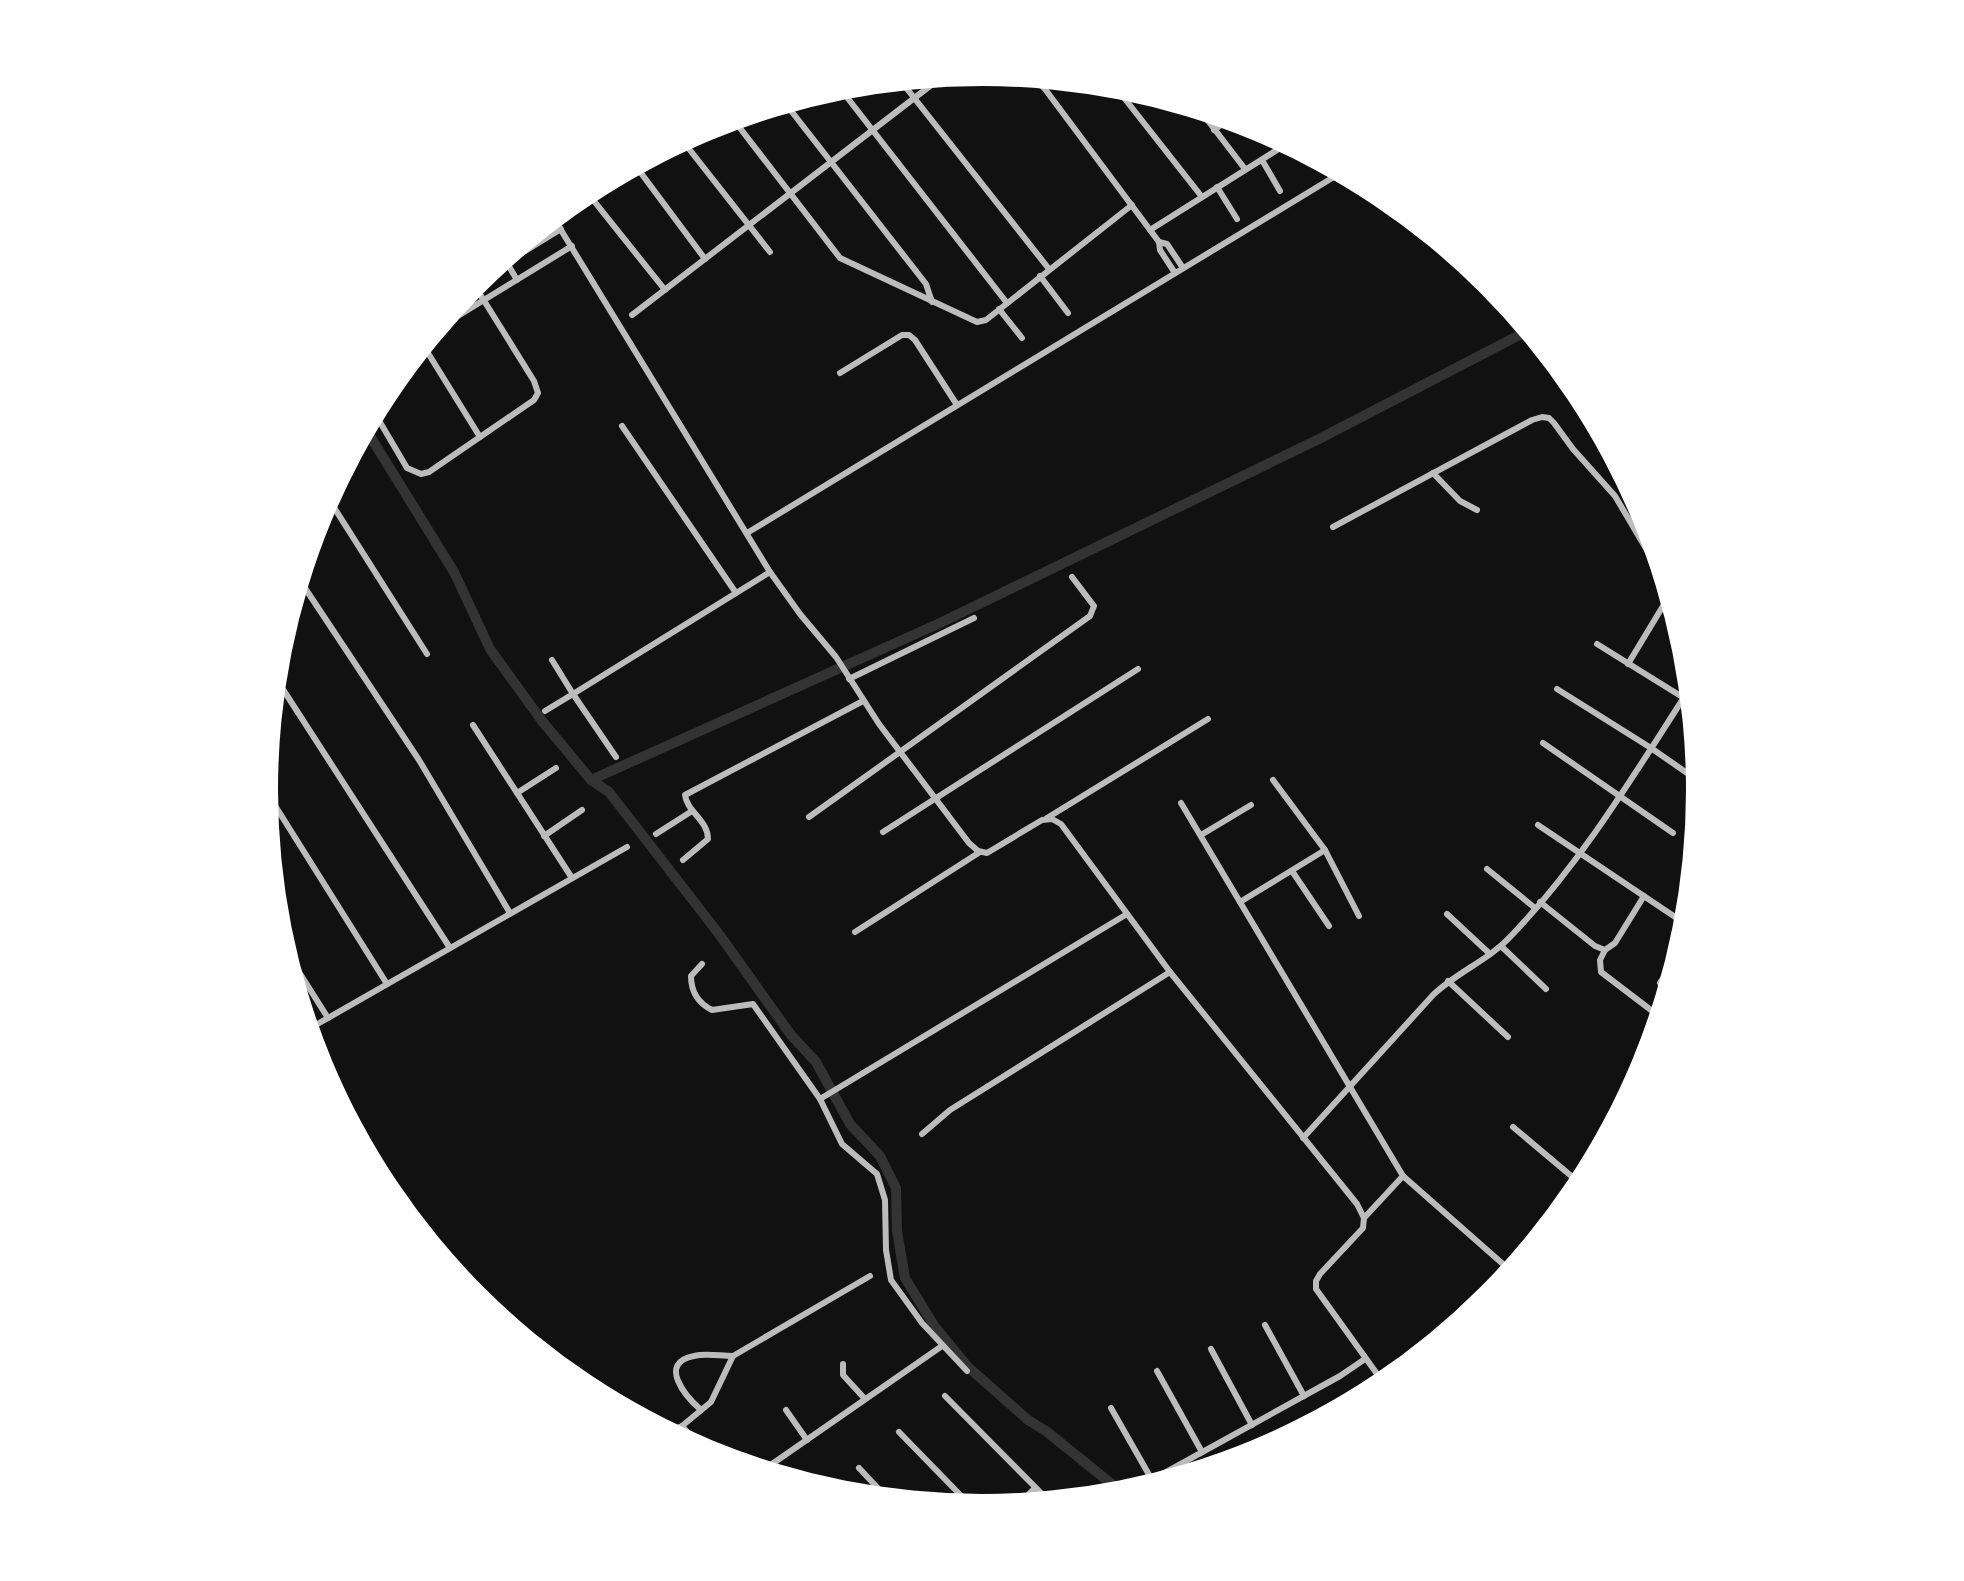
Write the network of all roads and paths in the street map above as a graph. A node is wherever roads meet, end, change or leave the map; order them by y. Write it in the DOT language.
graph roads {
  1 [pos="927,89"];
  2 [pos="1045,89"];
  3 [pos="908,90"];
  4 [pos="848,99"];
  5 [pos="914,99"];
  6 [pos="1127,102"];
  7 [pos="792,112"];
  8 [pos="1209,124"];
  9 [pos="1218,127"];
  10 [pos="741,129"];
  11 [pos="872,130"];
  12 [pos="1214,130"];
  13 [pos="690,150"];
  14 [pos="1276,151"];
  15 [pos="1262,160"];
  16 [pos="831,162"];
  17 [pos="1245,169"];
  18 [pos="642,174"];
  19 [pos="1331,179"];
  20 [pos="1217,187"];
  21 [pos="1280,191"];
  22 [pos="790,192"];
  23 [pos="1202,197"];
  24 [pos="595,202"];
  25 [pos="1132,205"];
  26 [pos="1237,219"];
  27 [pos="748,225"];
  28 [pos="561,229"];
  29 [pos="1150,230"];
  30 [pos="547,237"];
  31 [pos="1159,242"];
  32 [pos="572,246"];
  33 [pos="770,252"];
  34 [pos="705,259"];
  35 [pos="510,268"];
  36 [pos="1183,268"];
  37 [pos="1049,269"];
  38 [pos="1175,273"];
  39 [pos="1040,276"];
  40 [pos="517,280"];
  41 [pos="665,290"];
  42 [pos="481,295"];
  43 [pos="484,300"];
  44 [pos="932,302"];
  45 [pos="1007,303"];
  46 [pos="470,306"];
  47 [pos="999,309"];
  48 [pos="1068,313"];
  49 [pos="632,315"];
  50 [pos="1022,338"];
  51 [pos="429,355"];
  52 [pos="840,373"];
  53 [pos="957,405"];
  54 [pos="381,424"];
  55 [pos="622,426"];
  56 [pos="480,437"];
  57 [pos="1433,473"];
  58 [pos="336,510"];
  59 [pos="1477,510"];
  60 [pos="1333,527"];
  61 [pos="747,533"];
  62 [pos="1639,536"];
  63 [pos="770,572"];
  64 [pos="1072,577"];
  65 [pos="307,591"];
  66 [pos="736,593"];
  67 [pos="1662,608"];
  68 [pos="974,618"];
  69 [pos="1597,644"];
  70 [pos="427,654"];
  71 [pos="552,660"];
  72 [pos="1628,664"];
  73 [pos="1138,669"];
  74 [pos="849,679"];
  75 [pos="1557,689"];
  76 [pos="285,692"];
  77 [pos="573,694"];
  78 [pos="1679,695"];
  79 [pos="863,701"];
  80 [pos="1680,703"];
  81 [pos="545,711"];
  82 [pos="1208,719"];
  83 [pos="473,725"];
  84 [pos="1543,743"];
  85 [pos="1651,748"];
  86 [pos="900,752"];
  87 [pos="616,757"];
  88 [pos="556,768"];
  89 [pos="1686,772"];
  90 [pos="1273,780"];
  91 [pos="517,793"];
  92 [pos="1620,796"];
  93 [pos="934,798"];
  94 [pos="1181,803"];
  95 [pos="1251,805"];
  96 [pos="582,810"];
  97 [pos="278,811"];
  98 [pos="692,811"];
  99 [pos="809,817"];
  100 [pos="1047,819"];
  101 [pos="1538,825"];
  102 [pos="883,832"];
  103 [pos="1673,833"];
  104 [pos="656,834"];
  105 [pos="1201,835"];
  106 [pos="544,836"];
  107 [pos="627,847"];
  108 [pos="1325,850"];
  109 [pos="981,852"];
  110 [pos="1580,853"];
  111 [pos="683,860"];
  112 [pos="1487,869"];
  113 [pos="1292,871"];
  114 [pos="572,878"];
  115 [pos="1644,896"];
  116 [pos="1240,902"];
  117 [pos="1538,905"];
  118 [pos="510,913"];
  119 [pos="1127,914"];
  120 [pos="1447,914"];
  121 [pos="1359,916"];
  122 [pos="1675,917"];
  123 [pos="1329,926"];
  124 [pos="855,932"];
  125 [pos="1501,946"];
  126 [pos="450,948"];
  127 [pos="1605,950"];
  128 [pos="1490,954"];
  129 [pos="702,964"];
  130 [pos="1170,972"];
  131 [pos="304,980"];
  132 [pos="1448,981"];
  133 [pos="387,984"];
  134 [pos="1546,989"];
  135 [pos="1651,1010"];
  136 [pos="328,1018"];
  137 [pos="318,1024"];
  138 [pos="1508,1037"];
  139 [pos="1350,1085"];
  140 [pos="822,1097"];
  141 [pos="1513,1127"];
  142 [pos="922,1134"];
  143 [pos="1303,1138"];
  144 [pos="1403,1176"];
  145 [pos="1572,1176"];
  146 [pos="1364,1218"];
  147 [pos="1503,1264"];
  148 [pos="870,1276"];
  149 [pos="1265,1325"];
  150 [pos="942,1346"];
  151 [pos="1211,1349"];
  152 [pos="733,1356"];
  153 [pos="1365,1359"];
  154 [pos="843,1364"];
  155 [pos="967,1371"];
  156 [pos="1157,1371"];
  157 [pos="1376,1374"];
  158 [pos="945,1396"];
  159 [pos="1304,1396"];
  160 [pos="865,1399"];
  161 [pos="1111,1408"];
  162 [pos="701,1410"];
  163 [pos="786,1410"];
  164 [pos="1252,1425"];
  165 [pos="682,1426"];
  166 [pos="689,1431"];
  167 [pos="899,1432"];
  168 [pos="807,1440"];
  169 [pos="1202,1452"];
  170 [pos="773,1463"];
  171 [pos="859,1468"];
  172 [pos="1173,1468"];
  173 [pos="1149,1474"];
  174 [pos="876,1487"];
  175 [pos="1035,1488"];
  176 [pos="1039,1492"];
  177 [pos="1030,1493"];
  178 [pos="959,1494"];
  1 -- 5 [label="street"];
  2 -- 25 [label="street"];
  3 -- 5 [label="street"];
  4 -- 11 [label="street"];
  5 -- 11 [label="street"];
  5 -- 37 [label="street"];
  6 -- 23 [label="street"];
  7 -- 16 [label="street"];
  8 -- 12 [label="street"];
  9 -- 12 [label="street"];
  10 -- 22 [label="street"];
  11 -- 16 [label="street"];
  11 -- 45 [label="street"];
  12 -- 17 [label="street"];
  13 -- 27 [label="street"];
  14 -- 15 [label="street"];
  15 -- 17 [label="street"];
  15 -- 21 [label="street"];
  16 -- 22 [label="street"];
  16 -- 44 [label="street"];
  17 -- 20 [label="street"];
  18 -- 34 [label="street"];
  19 -- 36 [label="street"];
  20 -- 23 [label="street"];
  20 -- 26 [label="street"];
  22 -- 27 [label="street"];
  22 -- 44 [label="street"];
  23 -- 29 [label="street"];
  24 -- 41 [label="street"];
  25 -- 29 [label="street"];
  25 -- 37 [label="street"];
  27 -- 33 [label="street"];
  27 -- 34 [label="street"];
  28 -- 30 [label="street"];
  28 -- 32 [label="street"];
  29 -- 31 [label="street"];
  31 -- 36 [label="street"];
  31 -- 38 [label="street"];
  32 -- 40 [label="street"];
  32 -- 61 [label="street"];
  34 -- 41 [label="street"];
  35 -- 40 [label="street"];
  36 -- 38 [label="street"];
  37 -- 39 [label="street"];
  38 -- 53 [label="street"];
  39 -- 45 [label="street"];
  39 -- 48 [label="street"];
  40 -- 43 [label="street"];
  41 -- 49 [label="street"];
  42 -- 43 [label="street"];
  43 -- 46 [label="street"];
  43 -- 56 [label="street"];
  44 -- 47 [label="street"];
  45 -- 47 [label="street"];
  47 -- 50 [label="street"];
  51 -- 56 [label="street"];
  52 -- 53 [label="street"];
  53 -- 61 [label="street"];
  54 -- 56 [label="street"];
  55 -- 66 [label="street"];
  57 -- 59 [label="street"];
  57 -- 60 [label="street"];
  57 -- 62 [label="street"];
  58 -- 70 [label="street"];
  61 -- 63 [label="street"];
  63 -- 66 [label="street"];
  63 -- 74 [label="street"];
  64 -- 86 [label="street"];
  65 -- 118 [label="street"];
  66 -- 77 [label="street"];
  67 -- 72 [label="street"];
  68 -- 74 [label="street"];
  69 -- 72 [label="street"];
  71 -- 77 [label="street"];
  72 -- 78 [label="street"];
  73 -- 93 [label="street"];
  74 -- 79 [label="street"];
  75 -- 85 [label="street"];
  76 -- 126 [label="street"];
  77 -- 81 [label="street"];
  77 -- 87 [label="street"];
  79 -- 86 [label="street"];
  79 -- 98 [label="street"];
  80 -- 85 [label="street"];
  82 -- 100 [label="street"];
  83 -- 91 [label="street"];
  84 -- 92 [label="street"];
  85 -- 89 [label="street"];
  85 -- 92 [label="street"];
  86 -- 93 [label="street"];
  86 -- 99 [label="street"];
  88 -- 91 [label="street"];
  90 -- 108 [label="street"];
  91 -- 106 [label="street"];
  92 -- 103 [label="street"];
  92 -- 110 [label="street"];
  93 -- 102 [label="street"];
  93 -- 109 [label="street"];
  94 -- 105 [label="street"];
  95 -- 105 [label="street"];
  96 -- 106 [label="street"];
  97 -- 133 [label="street"];
  98 -- 104 [label="street"];
  98 -- 111 [label="street"];
  100 -- 109 [label="street"];
  100 -- 119 [label="street"];
  101 -- 110 [label="street"];
  105 -- 116 [label="street"];
  106 -- 114 [label="street"];
  107 -- 114 [label="street"];
  108 -- 113 [label="street"];
  108 -- 121 [label="street"];
  109 -- 124 [label="street"];
  110 -- 115 [label="street"];
  110 -- 117 [label="street"];
  112 -- 117 [label="street"];
  113 -- 116 [label="street"];
  113 -- 123 [label="street"];
  114 -- 118 [label="street"];
  115 -- 122 [label="street"];
  115 -- 127 [label="street"];
  116 -- 139 [label="street"];
  117 -- 125 [label="street"];
  117 -- 127 [label="street"];
  118 -- 126 [label="street"];
  119 -- 130 [label="street"];
  119 -- 140 [label="street"];
  120 -- 128 [label="street"];
  125 -- 128 [label="street"];
  125 -- 134 [label="street"];
  126 -- 133 [label="street"];
  127 -- 135 [label="street"];
  128 -- 132 [label="street"];
  129 -- 140 [label="street"];
  130 -- 142 [label="street"];
  130 -- 143 [label="street"];
  131 -- 136 [label="street"];
  132 -- 138 [label="street"];
  132 -- 139 [label="street"];
  133 -- 136 [label="street"];
  136 -- 137 [label="street"];
  139 -- 143 [label="street"];
  139 -- 144 [label="street"];
  140 -- 150 [label="street"];
  141 -- 145 [label="street"];
  143 -- 146 [label="street"];
  144 -- 146 [label="street"];
  144 -- 147 [label="street"];
  146 -- 153 [label="street"];
  148 -- 152 [label="street"];
  149 -- 159 [label="street"];
  150 -- 155 [label="street"];
  150 -- 160 [label="street"];
  151 -- 164 [label="street"];
  152 -- 162 [label="street"];
  152 -- 162 [label="street"];
  153 -- 157 [label="street"];
  153 -- 159 [label="street"];
  154 -- 160 [label="street"];
  156 -- 169 [label="street"];
  158 -- 175 [label="street"];
  159 -- 164 [label="street"];
  160 -- 168 [label="street"];
  161 -- 173 [label="street"];
  162 -- 165 [label="street"];
  163 -- 168 [label="street"];
  164 -- 169 [label="street"];
  165 -- 166 [label="street"];
  167 -- 178 [label="street"];
  168 -- 170 [label="street"];
  169 -- 172 [label="street"];
  171 -- 174 [label="street"];
  175 -- 176 [label="street"];
  175 -- 177 [label="street"];
}
